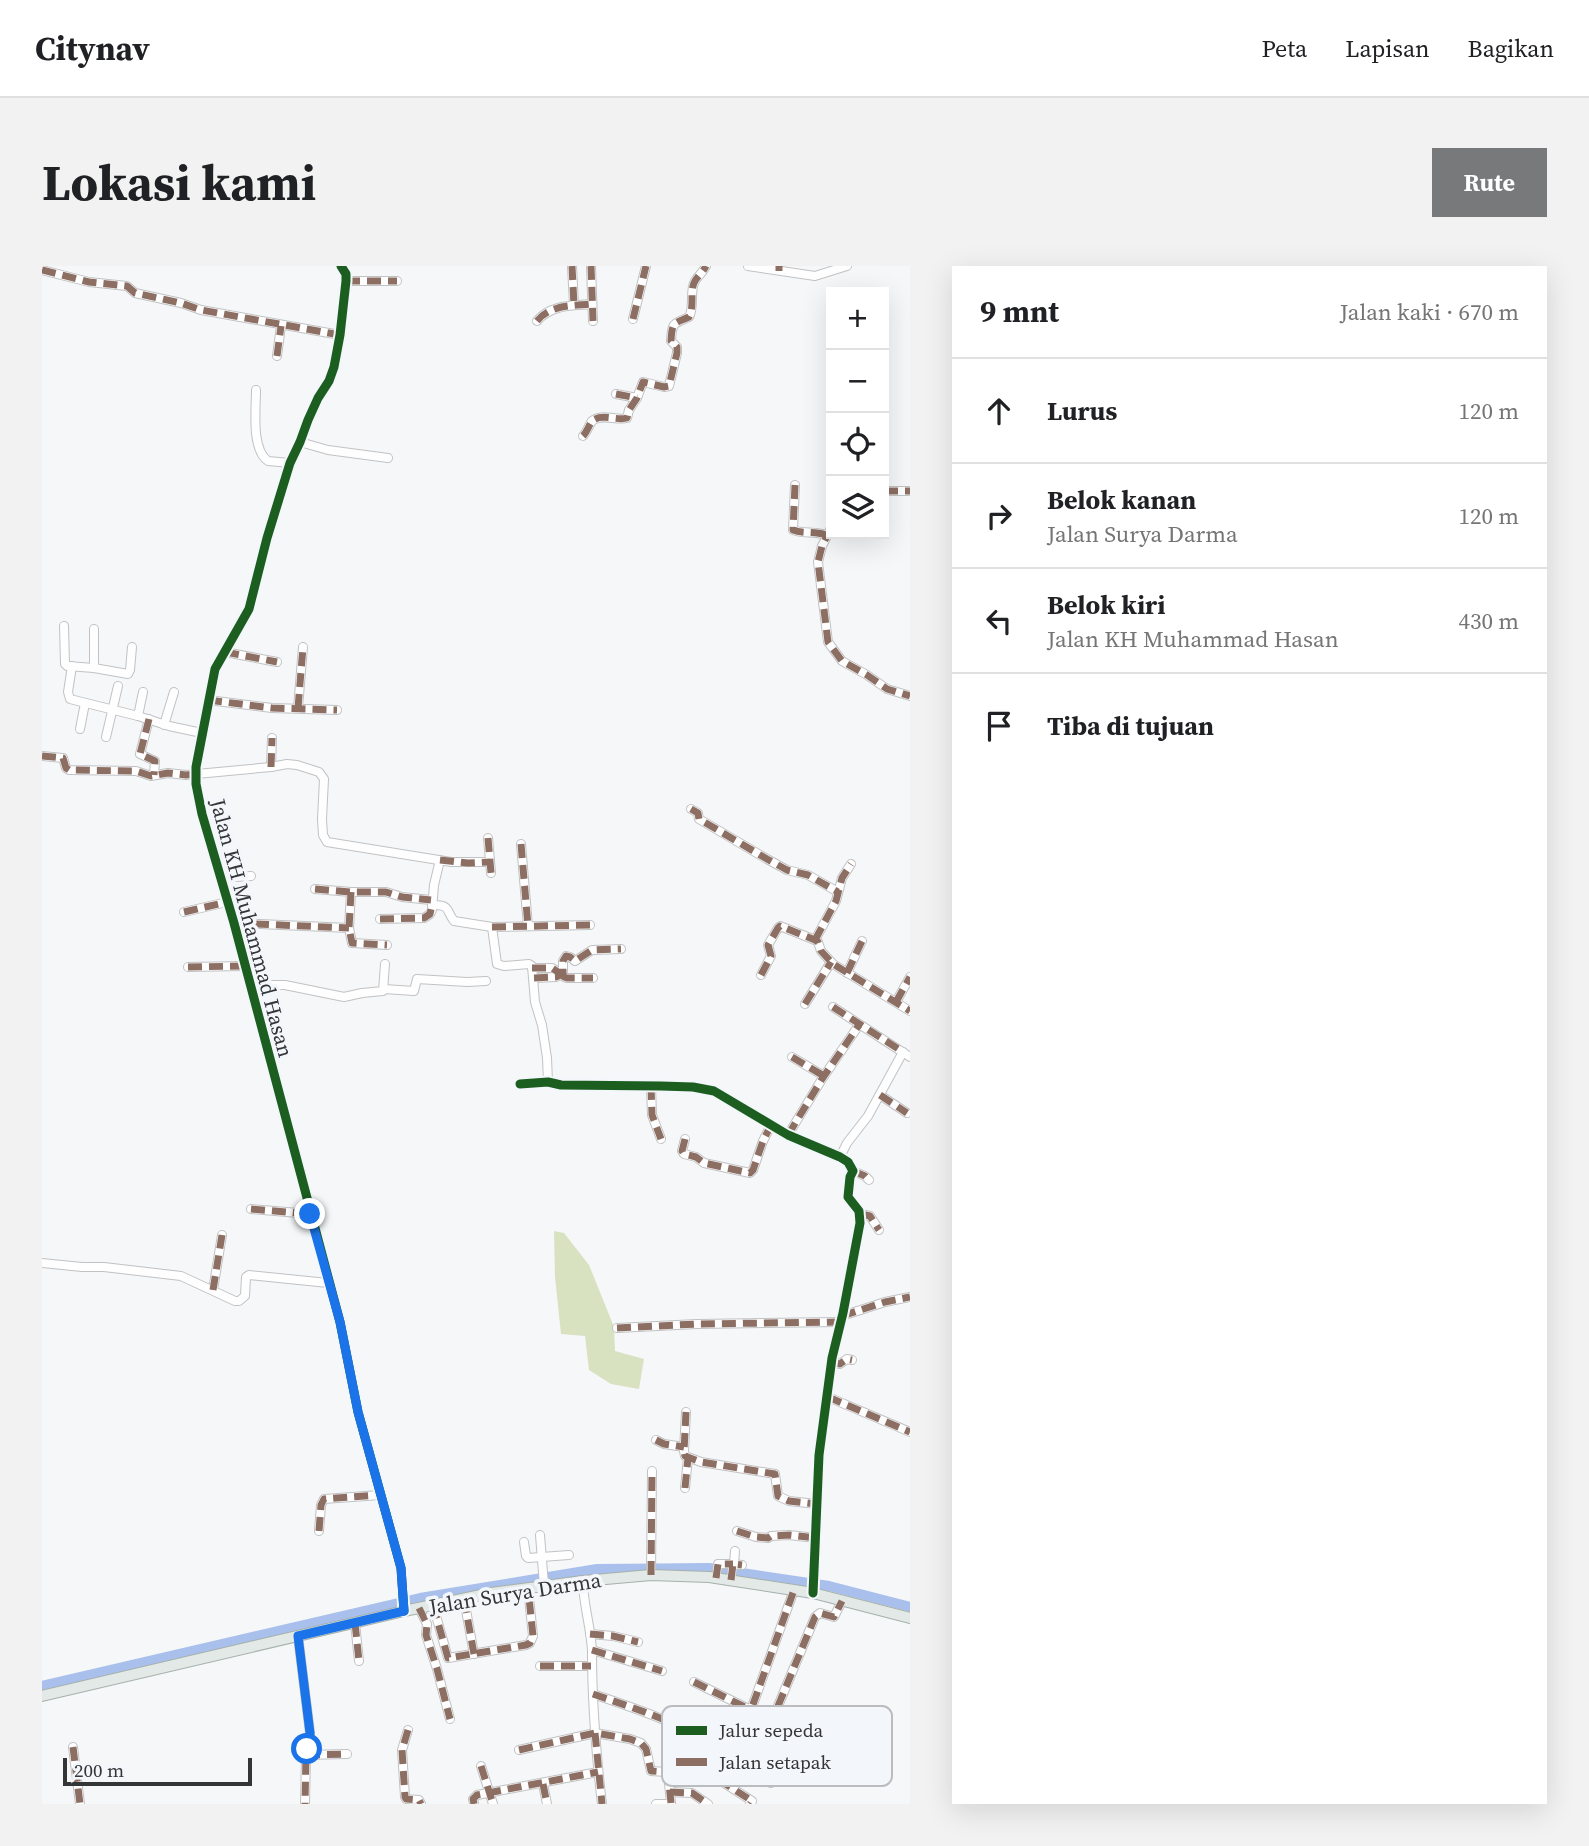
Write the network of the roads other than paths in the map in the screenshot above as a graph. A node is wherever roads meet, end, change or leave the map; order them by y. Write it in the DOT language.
graph roads {
  1 [pos="341,266"];
  2 [pos="572,266"];
  3 [pos="591,266"];
  4 [pos="646,266"];
  5 [pos="706,266"];
  6 [pos="748,266"];
  7 [pos="847,266"];
  8 [pos="779,268"];
  9 [pos="42,270"];
  10 [pos="346,281"];
  11 [pos="397,281"];
  12 [pos="593,304"];
  13 [pos="575,305"];
  14 [pos="633,319"];
  15 [pos="537,321"];
  16 [pos="593,321"];
  17 [pos="281,326"];
  18 [pos="340,335"];
  19 [pos="277,356"];
  20 [pos="256,390"];
  21 [pos="616,394"];
  22 [pos="637,398"];
  23 [pos="583,436"];
  24 [pos="300,442"];
  25 [pos="388,458"];
  26 [pos="290,463"];
  27 [pos="795,485"];
  28 [pos="889,491"];
  29 [pos="910,491"];
  30 [pos="826,532"];
  31 [pos="826,538"];
  32 [pos="64,626"];
  33 [pos="94,629"];
  34 [pos="132,647"];
  35 [pos="303,647"];
  36 [pos="225,652"];
  37 [pos="277,662"];
  38 [pos="72,666"];
  39 [pos="94,668"];
  40 [pos="118,686"];
  41 [pos="143,692"];
  42 [pos="174,692"];
  43 [pos="910,696"];
  44 [pos="208,700"];
  45 [pos="85,703"];
  46 [pos="298,708"];
  47 [pos="114,710"];
  48 [pos="337,710"];
  49 [pos="138,716"];
  50 [pos="149,719"];
  51 [pos="164,725"];
  52 [pos="80,729"];
  53 [pos="202,733"];
  54 [pos="106,737"];
  55 [pos="272,738"];
  56 [pos="42,757"];
  57 [pos="271,767"];
  58 [pos="196,774"];
  59 [pos="154,775"];
  60 [pos="691,809"];
  61 [pos="488,838"];
  62 [pos="521,844"];
  63 [pos="440,860"];
  64 [pos="489,862"];
  65 [pos="851,864"];
  66 [pos="491,873"];
  67 [pos="251,876"];
  68 [pos="220,878"];
  69 [pos="315,889"];
  70 [pos="351,892"];
  71 [pos="838,892"];
  72 [pos="227,902"];
  73 [pos="432,902"];
  74 [pos="184,912"];
  75 [pos="380,919"];
  76 [pos="234,923"];
  77 [pos="590,925"];
  78 [pos="528,926"];
  79 [pos="492,927"];
  80 [pos="349,928"];
  81 [pos="815,940"];
  82 [pos="862,941"];
  83 [pos="387,945"];
  84 [pos="621,949"];
  85 [pos="831,962"];
  86 [pos="385,964"];
  87 [pos="244,966"];
  88 [pos="188,967"];
  89 [pos="532,968"];
  90 [pos="847,973"];
  91 [pos="562,974"];
  92 [pos="761,975"];
  93 [pos="910,977"];
  94 [pos="534,978"];
  95 [pos="593,978"];
  96 [pos="486,981"];
  97 [pos="250,985"];
  98 [pos="384,989"];
  99 [pos="896,1002"];
  100 [pos="805,1004"];
  101 [pos="832,1007"];
  102 [pos="910,1011"];
  103 [pos="859,1025"];
  104 [pos="906,1054"];
  105 [pos="792,1057"];
  106 [pos="824,1076"];
  107 [pos="548,1082"];
  108 [pos="520,1084"];
  109 [pos="651,1086"];
  110 [pos="880,1095"];
  111 [pos="907,1114"];
  112 [pos="771,1125"];
  113 [pos="788,1135"];
  114 [pos="661,1139"];
  115 [pos="685,1139"];
  116 [pos="840,1157"];
  117 [pos="853,1171"];
  118 [pos="869,1180"];
  119 [pos="251,1209"];
  120 [pos="310,1214"];
  121 [pos="861,1214"];
  122 [pos="879,1230"];
  123 [pos="222,1235"];
  124 [pos="42,1263"];
  125 [pos="328,1283"];
  126 [pos="213,1290"];
  127 [pos="910,1297"];
  128 [pos="841,1319"];
  129 [pos="617,1328"];
  130 [pos="852,1360"];
  131 [pos="831,1362"];
  132 [pos="828,1397"];
  133 [pos="686,1412"];
  134 [pos="910,1432"];
  135 [pos="656,1440"];
  136 [pos="684,1447"];
  137 [pos="688,1458"];
  138 [pos="652,1471"];
  139 [pos="685,1488"];
  140 [pos="380,1495"];
  141 [pos="817,1504"];
  142 [pos="319,1531"];
  143 [pos="737,1531"];
  144 [pos="540,1535"];
  145 [pos="816,1538"];
  146 [pos="524,1542"];
  147 [pos="735,1551"];
  148 [pos="569,1555"];
  149 [pos="542,1561"];
  150 [pos="734,1569"];
  151 [pos="717,1573"];
  152 [pos="651,1574"];
  153 [pos="583,1581"];
  154 [pos="544,1582"];
  155 [pos="528,1588"];
  156 [pos="794,1590"];
  157 [pos="813,1590"];
  158 [pos="464,1599"];
  159 [pos="842,1601"];
  160 [pos="433,1605"];
  161 [pos="419,1608"];
  162 [pos="404,1609"];
  163 [pos="910,1618"];
  164 [pos="355,1623"];
  165 [pos="590,1634"];
  166 [pos="298,1636"];
  167 [pos="638,1642"];
  168 [pos="592,1650"];
  169 [pos="474,1654"];
  170 [pos="359,1661"];
  171 [pos="540,1666"];
  172 [pos="591,1666"];
  173 [pos="662,1671"];
  174 [pos="694,1682"];
  175 [pos="593,1694"];
  176 [pos="42,1696"];
  177 [pos="743,1706"];
  178 [pos="752,1706"];
  179 [pos="778,1706"];
  180 [pos="662,1718"];
  181 [pos="450,1720"];
  182 [pos="408,1730"];
  183 [pos="595,1733"];
  184 [pos="74,1747"];
  185 [pos="519,1750"];
  186 [pos="347,1754"];
  187 [pos="306,1755"];
  188 [pos="481,1766"];
  189 [pos="598,1772"];
  190 [pos="662,1772"];
  191 [pos="543,1784"];
  192 [pos="669,1786"];
  193 [pos="728,1786"];
  194 [pos="670,1792"];
  195 [pos="490,1793"];
  196 [pos="80,1802"];
  197 [pos="671,1803"];
  198 [pos="753,1803"];
  199 [pos="70,1804"];
  200 [pos="305,1804"];
  201 [pos="421,1804"];
  202 [pos="474,1804"];
  203 [pos="493,1804"];
  204 [pos="547,1804"];
  205 [pos="602,1804"];
  206 [pos="656,1804"];
  207 [pos="708,1804"];
  1 -- 10 [label="street, Jalan KH Muhammad Hasan"];
  2 -- 13 [label="street"];
  3 -- 12 [label="street"];
  4 -- 14 [label="street"];
  5 -- 22 [label="street"];
  6 -- 8 [label="street"];
  7 -- 8 [label="street"];
  9 -- 17 [label="street"];
  10 -- 11 [label="street"];
  10 -- 18 [label="street, Jalan KH Muhammad Hasan"];
  12 -- 13 [label="street"];
  12 -- 16 [label="street"];
  13 -- 15 [label="street"];
  17 -- 18 [label="street"];
  17 -- 19 [label="street"];
  18 -- 24 [label="street, Jalan KH Muhammad Hasan"];
  20 -- 26 [label="street"];
  21 -- 22 [label="street"];
  22 -- 23 [label="street"];
  24 -- 25 [label="street"];
  24 -- 26 [label="street, Jalan KH Muhammad Hasan"];
  26 -- 36 [label="street, Jalan KH Muhammad Hasan"];
  27 -- 30 [label="street"];
  28 -- 29 [label="street"];
  31 -- 43 [label="street"];
  32 -- 38 [label="street"];
  33 -- 39 [label="street"];
  34 -- 39 [label="street"];
  35 -- 46 [label="street"];
  36 -- 37 [label="street"];
  36 -- 44 [label="street, Jalan KH Muhammad Hasan"];
  38 -- 39 [label="street"];
  38 -- 45 [label="street"];
  40 -- 47 [label="street"];
  41 -- 49 [label="street"];
  42 -- 51 [label="street"];
  44 -- 46 [label="street"];
  44 -- 53 [label="street, Jalan KH Muhammad Hasan"];
  45 -- 47 [label="street"];
  45 -- 52 [label="street"];
  46 -- 48 [label="street"];
  47 -- 49 [label="street"];
  47 -- 54 [label="street"];
  49 -- 50 [label="street"];
  50 -- 51 [label="street"];
  50 -- 59 [label="street"];
  51 -- 53 [label="street"];
  53 -- 58 [label="street, Jalan KH Muhammad Hasan"];
  55 -- 57 [label="street"];
  56 -- 59 [label="street"];
  57 -- 58 [label="street"];
  57 -- 63 [label="street"];
  58 -- 59 [label="street"];
  58 -- 68 [label="street, Jalan KH Muhammad Hasan"];
  60 -- 71 [label="street"];
  61 -- 64 [label="street"];
  62 -- 78 [label="street"];
  63 -- 64 [label="street"];
  63 -- 73 [label="street"];
  64 -- 66 [label="street"];
  65 -- 71 [label="street"];
  67 -- 68 [label="street"];
  68 -- 72 [label="street, Jalan KH Muhammad Hasan"];
  69 -- 70 [label="street"];
  70 -- 73 [label="street"];
  70 -- 80 [label="street"];
  71 -- 81 [label="street"];
  72 -- 74 [label="street"];
  72 -- 76 [label="street, Jalan KH Muhammad Hasan"];
  73 -- 75 [label="street"];
  73 -- 79 [label="street"];
  76 -- 80 [label="street"];
  76 -- 87 [label="street, Jalan KH Muhammad Hasan"];
  77 -- 78 [label="street"];
  78 -- 79 [label="street"];
  79 -- 89 [label="street"];
  80 -- 83 [label="street"];
  81 -- 85 [label="street"];
  81 -- 92 [label="street"];
  82 -- 90 [label="street"];
  84 -- 91 [label="street"];
  85 -- 90 [label="street"];
  85 -- 100 [label="street"];
  86 -- 98 [label="street"];
  87 -- 88 [label="street"];
  87 -- 97 [label="street, Jalan KH Muhammad Hasan"];
  89 -- 91 [label="street"];
  89 -- 94 [label="street"];
  90 -- 99 [label="street"];
  91 -- 94 [label="street"];
  91 -- 95 [label="street"];
  93 -- 99 [label="street"];
  94 -- 107 [label="street"];
  96 -- 98 [label="street"];
  97 -- 98 [label="street"];
  97 -- 120 [label="street, Jalan KH Muhammad Hasan"];
  99 -- 102 [label="street"];
  101 -- 103 [label="street"];
  103 -- 104 [label="street"];
  103 -- 106 [label="street"];
  104 -- 110 [label="street"];
  105 -- 106 [label="street"];
  106 -- 113 [label="street"];
  107 -- 108 [label="street"];
  107 -- 109 [label="street"];
  109 -- 112 [label="street"];
  109 -- 114 [label="street"];
  110 -- 111 [label="street"];
  110 -- 116 [label="street"];
  112 -- 113 [label="street"];
  112 -- 115 [label="street"];
  113 -- 116 [label="street"];
  116 -- 117 [label="street"];
  117 -- 118 [label="street"];
  117 -- 121 [label="street"];
  119 -- 120 [label="street"];
  120 -- 125 [label="street, Jalan KH Muhammad Hasan"];
  121 -- 122 [label="street"];
  121 -- 128 [label="street"];
  123 -- 126 [label="street"];
  124 -- 126 [label="street"];
  125 -- 126 [label="street"];
  125 -- 140 [label="street, Jalan KH Muhammad Hasan"];
  127 -- 128 [label="street"];
  128 -- 129 [label="street"];
  128 -- 131 [label="street"];
  130 -- 131 [label="street"];
  131 -- 132 [label="street"];
  132 -- 134 [label="street"];
  132 -- 141 [label="street"];
  133 -- 136 [label="street"];
  135 -- 136 [label="street"];
  136 -- 137 [label="street"];
  137 -- 139 [label="street"];
  137 -- 141 [label="street"];
  138 -- 152 [label="street"];
  140 -- 142 [label="street"];
  140 -- 162 [label="street, Jalan KH Muhammad Hasan"];
  141 -- 145 [label="street"];
  143 -- 145 [label="street"];
  144 -- 149 [label="street"];
  145 -- 157 [label="street"];
  146 -- 149 [label="street"];
  147 -- 150 [label="street"];
  148 -- 149 [label="street"];
  149 -- 154 [label="street"];
  150 -- 151 [label="main road, Jalan Surya Darma"];
  150 -- 151 [label="street"];
  150 -- 156 [label="main road, Jalan Surya Darma"];
  151 -- 152 [label="main road, Jalan Surya Darma"];
  152 -- 153 [label="main road, Jalan Surya Darma"];
  153 -- 154 [label="main road, Jalan Surya Darma"];
  153 -- 165 [label="street"];
  154 -- 155 [label="main road, Jalan Surya Darma"];
  155 -- 158 [label="main road, Jalan Surya Darma"];
  155 -- 169 [label="street"];
  156 -- 157 [label="main road, Jalan Surya Darma"];
  156 -- 178 [label="street"];
  157 -- 159 [label="main road, Jalan Surya Darma"];
  158 -- 160 [label="main road, Jalan Surya Darma"];
  158 -- 169 [label="street"];
  159 -- 163 [label="main road, Jalan Surya Darma"];
  159 -- 179 [label="street"];
  160 -- 161 [label="main road, Jalan Surya Darma"];
  160 -- 169 [label="street"];
  161 -- 162 [label="main road, Jalan Surya Darma"];
  161 -- 181 [label="street"];
  162 -- 164 [label="main road, Jalan Surya Darma"];
  164 -- 166 [label="main road, Jalan Surya Darma"];
  164 -- 170 [label="street"];
  165 -- 167 [label="street"];
  165 -- 168 [label="street"];
  166 -- 176 [label="main road, Jalan Surya Darma"];
  166 -- 187 [label="street"];
  168 -- 172 [label="street"];
  168 -- 173 [label="street"];
  171 -- 172 [label="street"];
  172 -- 175 [label="street"];
  174 -- 177 [label="street"];
  175 -- 180 [label="street"];
  175 -- 183 [label="street"];
  182 -- 201 [label="street"];
  183 -- 185 [label="street"];
  183 -- 189 [label="street"];
  183 -- 190 [label="street"];
  184 -- 196 [label="street"];
  186 -- 187 [label="street"];
  187 -- 200 [label="street"];
  188 -- 195 [label="street"];
  189 -- 191 [label="street"];
  189 -- 205 [label="street"];
  191 -- 195 [label="street"];
  191 -- 204 [label="street"];
  192 -- 194 [label="street"];
  193 -- 198 [label="street"];
  194 -- 197 [label="street"];
  194 -- 207 [label="street"];
  195 -- 202 [label="street"];
  195 -- 203 [label="street"];
  196 -- 199 [label="street"];
  197 -- 206 [label="street"];
}
